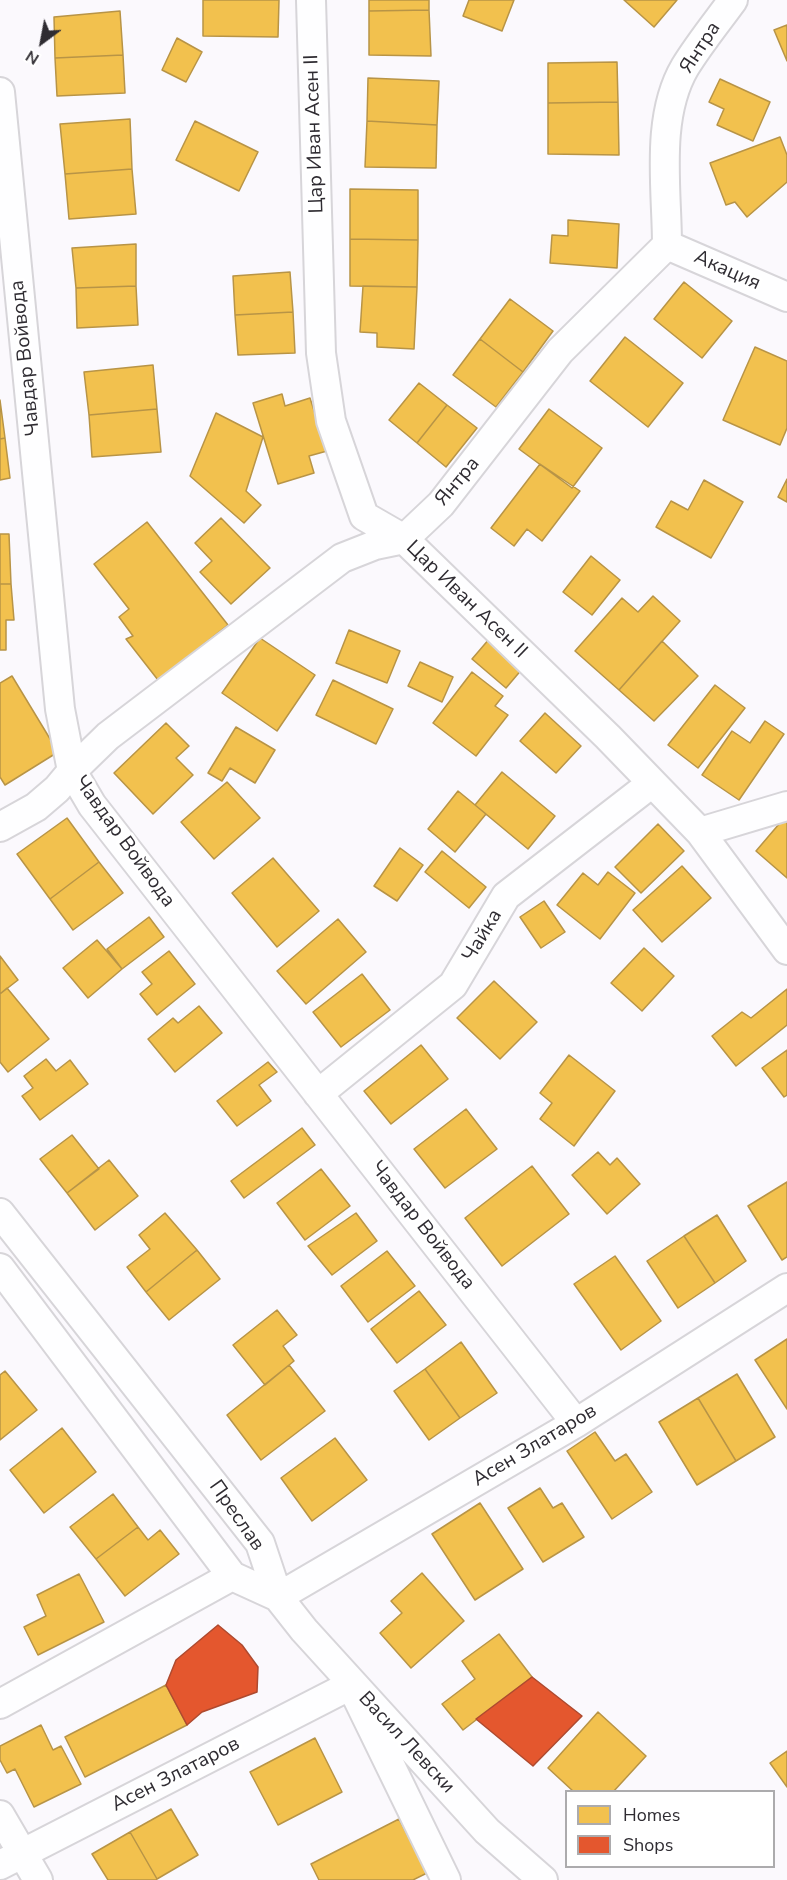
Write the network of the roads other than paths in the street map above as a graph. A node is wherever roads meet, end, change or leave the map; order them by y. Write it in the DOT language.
graph roads {
  1 [pos="311,0"];
  2 [pos="734,0"];
  3 [pos="0,92"];
  4 [pos="667,245"];
  5 [pos="787,297"];
  6 [pos="404,539"];
  7 [pos="72,771"];
  8 [pos="652,783"];
  9 [pos="787,806"];
  10 [pos="0,827"];
  11 [pos="700,832"];
  12 [pos="787,950"];
  13 [pos="318,1094"];
  14 [pos="0,1213"];
  15 [pos="0,1268"];
  16 [pos="787,1288"];
  17 [pos="576,1423"];
  18 [pos="232,1576"];
  19 [pos="278,1597"];
  20 [pos="351,1684"];
  21 [pos="0,1704"];
  22 [pos="0,1815"];
  23 [pos="12,1859"];
  24 [pos="38,1880"];
  25 [pos="446,1880"];
  26 [pos="543,1880"];
  1 -- 6 [label="street, Цар Иван Асен II"];
  2 -- 4 [label="street, Янтра"];
  3 -- 7 [label="street, Чавдар Войвода"];
  4 -- 5 [label="street, Акация"];
  4 -- 6 [label="street, Янтра"];
  6 -- 7 [label="street"];
  6 -- 8 [label="street, Цар Иван Асен II"];
  7 -- 10 [label="street"];
  7 -- 13 [label="street, Чавдар Войвода"];
  8 -- 11 [label="street, Цар Иван Асен II"];
  8 -- 13 [label="street, Чайка"];
  9 -- 11 [label="street"];
  11 -- 12 [label="street, Цар Иван Асен II"];
  13 -- 17 [label="street, Чавдар Войвода"];
  14 -- 19 [label="street, Преслав"];
  15 -- 18 [label="street, Преслав"];
  16 -- 17 [label="street, Асен Златаров"];
  17 -- 19 [label="street, Асен Златаров"];
  18 -- 19 [label="street, Преслав"];
  18 -- 21 [label="street"];
  19 -- 20 [label="street, Васил Левски"];
  20 -- 23 [label="street, Асен Златаров"];
  20 -- 25 [label="street"];
  20 -- 26 [label="street, Васил Левски"];
  22 -- 23 [label="street"];
  23 -- 24 [label="street"];
}
